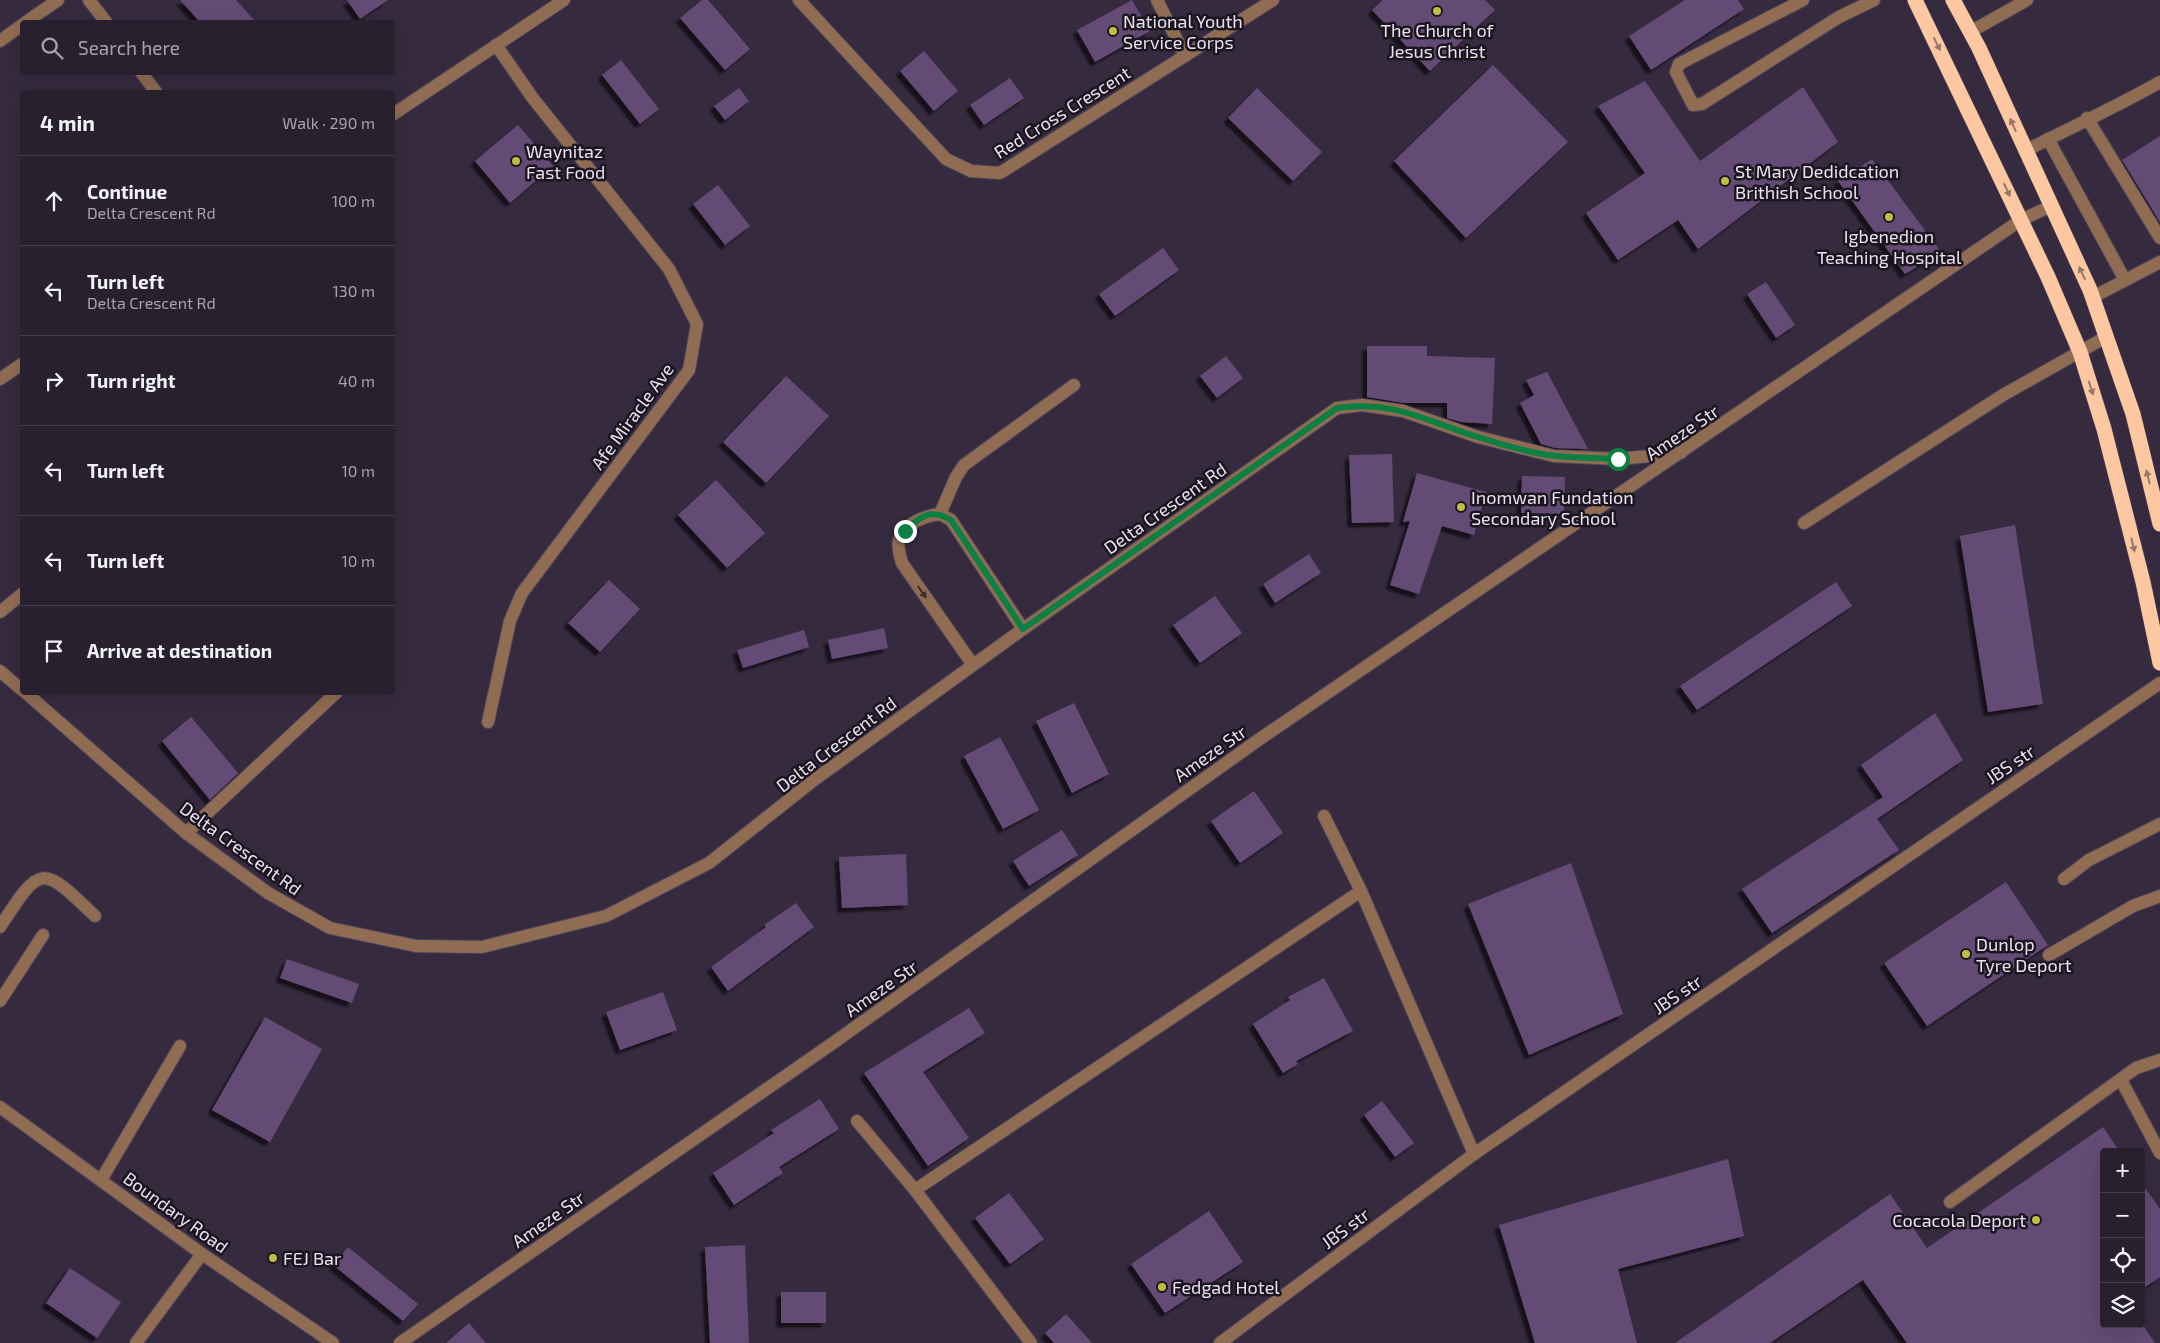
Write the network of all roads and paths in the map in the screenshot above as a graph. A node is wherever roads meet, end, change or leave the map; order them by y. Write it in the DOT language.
graph roads {
  1 [pos="58,0"];
  2 [pos="89,0"];
  3 [pos="564,0"];
  4 [pos="799,0"];
  5 [pos="1157,0"];
  6 [pos="1273,0"];
  7 [pos="1803,0"];
  8 [pos="1874,0"];
  9 [pos="1915,0"];
  10 [pos="1954,0"];
  11 [pos="2027,0"];
  12 [pos="29,20"];
  13 [pos="104,20"];
  14 [pos="20,26"];
  15 [pos="1970,32"];
  16 [pos="0,41"];
  17 [pos="496,45"];
  18 [pos="1185,56"];
  19 [pos="143,75"];
  20 [pos="2160,82"];
  21 [pos="154,90"];
  22 [pos="395,113"];
  23 [pos="2087,118"];
  24 [pos="2048,139"];
  25 [pos="2025,150"];
  26 [pos="2051,206"];
  27 [pos="2022,220"];
  28 [pos="2160,238"];
  29 [pos="2160,262"];
  30 [pos="2125,280"];
  31 [pos="2092,297"];
  32 [pos="2106,337"];
  33 [pos="2080,352"];
  34 [pos="20,365"];
  35 [pos="0,379"];
  36 [pos="1074,385"];
  37 [pos="1683,452"];
  38 [pos="945,517"];
  39 [pos="1804,524"];
  40 [pos="2160,524"];
  41 [pos="20,596"];
  42 [pos="0,612"];
  43 [pos="1023,629"];
  44 [pos="2160,663"];
  45 [pos="973,665"];
  46 [pos="0,671"];
  47 [pos="2160,683"];
  48 [pos="20,688"];
  49 [pos="29,695"];
  50 [pos="334,695"];
  51 [pos="488,722"];
  52 [pos="1324,816"];
  53 [pos="2160,824"];
  54 [pos="186,833"];
  55 [pos="2064,879"];
  56 [pos="1361,891"];
  57 [pos="2160,896"];
  58 [pos="95,916"];
  59 [pos="0,927"];
  60 [pos="44,935"];
  61 [pos="2049,955"];
  62 [pos="0,1001"];
  63 [pos="180,1046"];
  64 [pos="2160,1060"];
  65 [pos="2121,1080"];
  66 [pos="0,1107"];
  67 [pos="857,1120"];
  68 [pos="2160,1153"];
  69 [pos="1474,1154"];
  70 [pos="101,1180"];
  71 [pos="915,1190"];
  72 [pos="1950,1202"];
  73 [pos="202,1254"];
  74 [pos="136,1343"];
  75 [pos="333,1343"];
  76 [pos="400,1343"];
  77 [pos="1031,1343"];
  78 [pos="1220,1343"];
  1 -- 12 [label="street"];
  2 -- 13 [label="street"];
  3 -- 17 [label="street"];
  4 -- 18 [label="street, Red Cross Crescent"];
  5 -- 18 [label="street"];
  6 -- 18 [label="street, Red Cross Crescent"];
  7 -- 8 [label="street"];
  9 -- 27 [label="highway, one-way"];
  10 -- 15 [label="highway"];
  11 -- 15 [label="street"];
  14 -- 16 [label="street"];
  25 -- 15 [label="highway, one-way"];
  17 -- 22 [label="street"];
  17 -- 51 [label="street, Afe Miracle Ave"];
  19 -- 21 [label="street"];
  20 -- 23 [label="street"];
  23 -- 24 [label="street"];
  23 -- 28 [label="street"];
  24 -- 25 [label="street"];
  24 -- 30 [label="street"];
  25 -- 26 [label="highway"];
  26 -- 27 [label="street, Ameze Str"];
  31 -- 26 [label="highway, one-way"];
  27 -- 33 [label="highway"];
  27 -- 37 [label="street, Ameze Str"];
  29 -- 30 [label="street"];
  30 -- 31 [label="street"];
  31 -- 32 [label="highway"];
  32 -- 33 [label="street"];
  40 -- 32 [label="highway, one-way"];
  33 -- 39 [label="street"];
  33 -- 44 [label="highway, one-way"];
  34 -- 35 [label="street"];
  36 -- 38 [label="street"];
  37 -- 43 [label="street, Delta Crescent Rd"];
  37 -- 76 [label="street, Ameze Str"];
  38 -- 43 [label="street"];
  38 -- 45 [label="street, one-way"];
  41 -- 42 [label="street"];
  43 -- 45 [label="street, Delta Crescent Rd"];
  45 -- 54 [label="street, Delta Crescent Rd"];
  46 -- 48 [label="street, Delta Crescent Rd"];
  47 -- 69 [label="street, JBS str"];
  49 -- 54 [label="street, Delta Crescent Rd"];
  50 -- 54 [label="street"];
  52 -- 56 [label="street"];
  53 -- 55 [label="street"];
  56 -- 69 [label="street"];
  56 -- 71 [label="street"];
  57 -- 61 [label="street"];
  58 -- 59 [label="street"];
  60 -- 62 [label="street"];
  63 -- 70 [label="street"];
  64 -- 65 [label="street"];
  65 -- 68 [label="street"];
  65 -- 72 [label="street"];
  66 -- 70 [label="street, Boundary Road"];
  67 -- 71 [label="street"];
  69 -- 78 [label="street, JBS str"];
  70 -- 73 [label="street, Boundary Road"];
  71 -- 77 [label="street"];
  73 -- 74 [label="street"];
  73 -- 75 [label="street, Boundary Road"];
}
